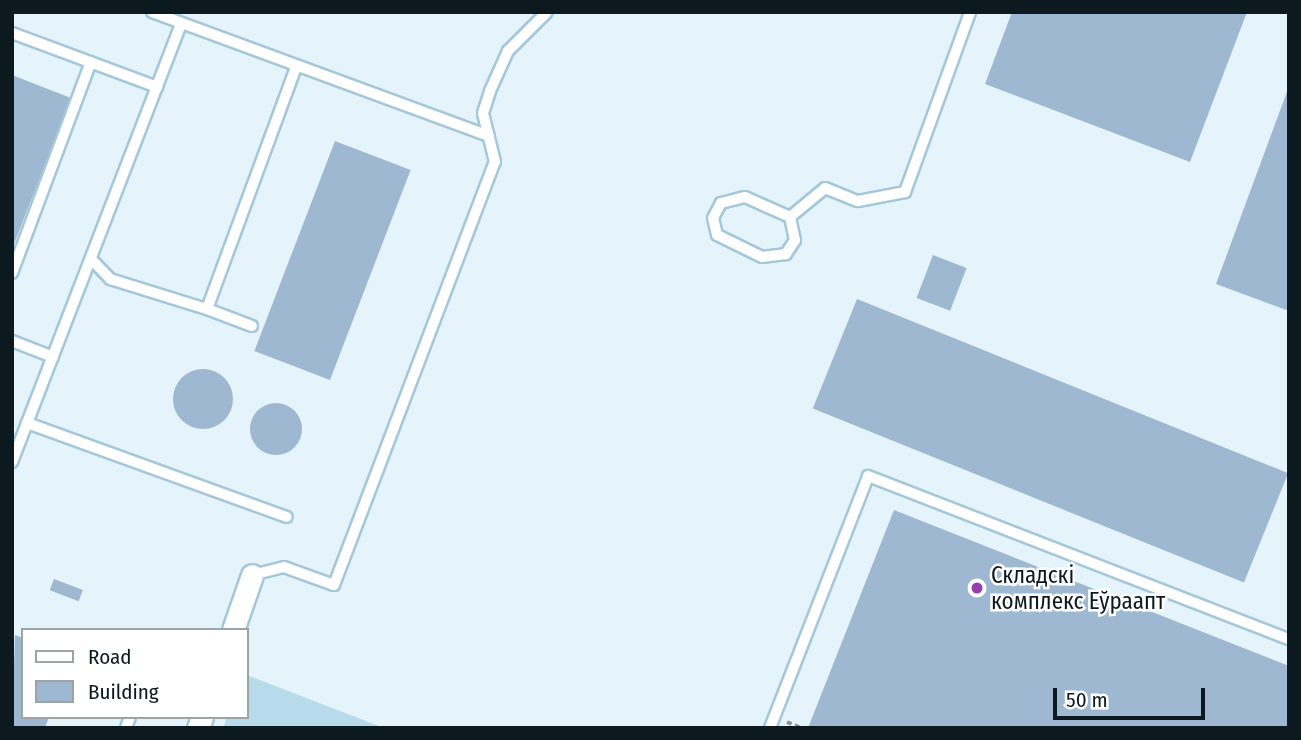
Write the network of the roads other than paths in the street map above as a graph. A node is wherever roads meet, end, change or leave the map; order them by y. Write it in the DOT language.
graph roads {
  1 [pos="152,12"];
  2 [pos="547,12"];
  3 [pos="971,12"];
  4 [pos="181,23"];
  5 [pos="12,33"];
  6 [pos="91,62"];
  7 [pos="296,67"];
  8 [pos="157,87"];
  9 [pos="489,136"];
  10 [pos="790,217"];
  11 [pos="91,259"];
  12 [pos="12,273"];
  13 [pos="206,309"];
  14 [pos="252,326"];
  15 [pos="12,341"];
  16 [pos="53,357"];
  17 [pos="27,424"];
  18 [pos="12,462"];
  19 [pos="286,517"];
  20 [pos="252,575"];
  21 [pos="234,628"];
  22 [pos="1289,639"];
  23 [pos="769,728"];
  1 -- 4 [label="lane"];
  2 -- 9 [label="lane"];
  3 -- 10 [label="lane"];
  4 -- 7 [label="lane"];
  4 -- 8 [label="lane"];
  5 -- 6 [label="lane"];
  6 -- 8 [label="lane"];
  6 -- 12 [label="lane"];
  7 -- 9 [label="lane"];
  7 -- 13 [label="lane"];
  8 -- 11 [label="lane"];
  9 -- 20 [label="lane"];
  10 -- 10 [label="lane"];
  11 -- 13 [label="lane"];
  11 -- 16 [label="lane"];
  13 -- 14 [label="lane"];
  15 -- 16 [label="lane"];
  16 -- 17 [label="lane"];
  17 -- 18 [label="lane"];
  17 -- 19 [label="lane"];
  20 -- 21 [label="street"];
  22 -- 23 [label="lane"];
}
